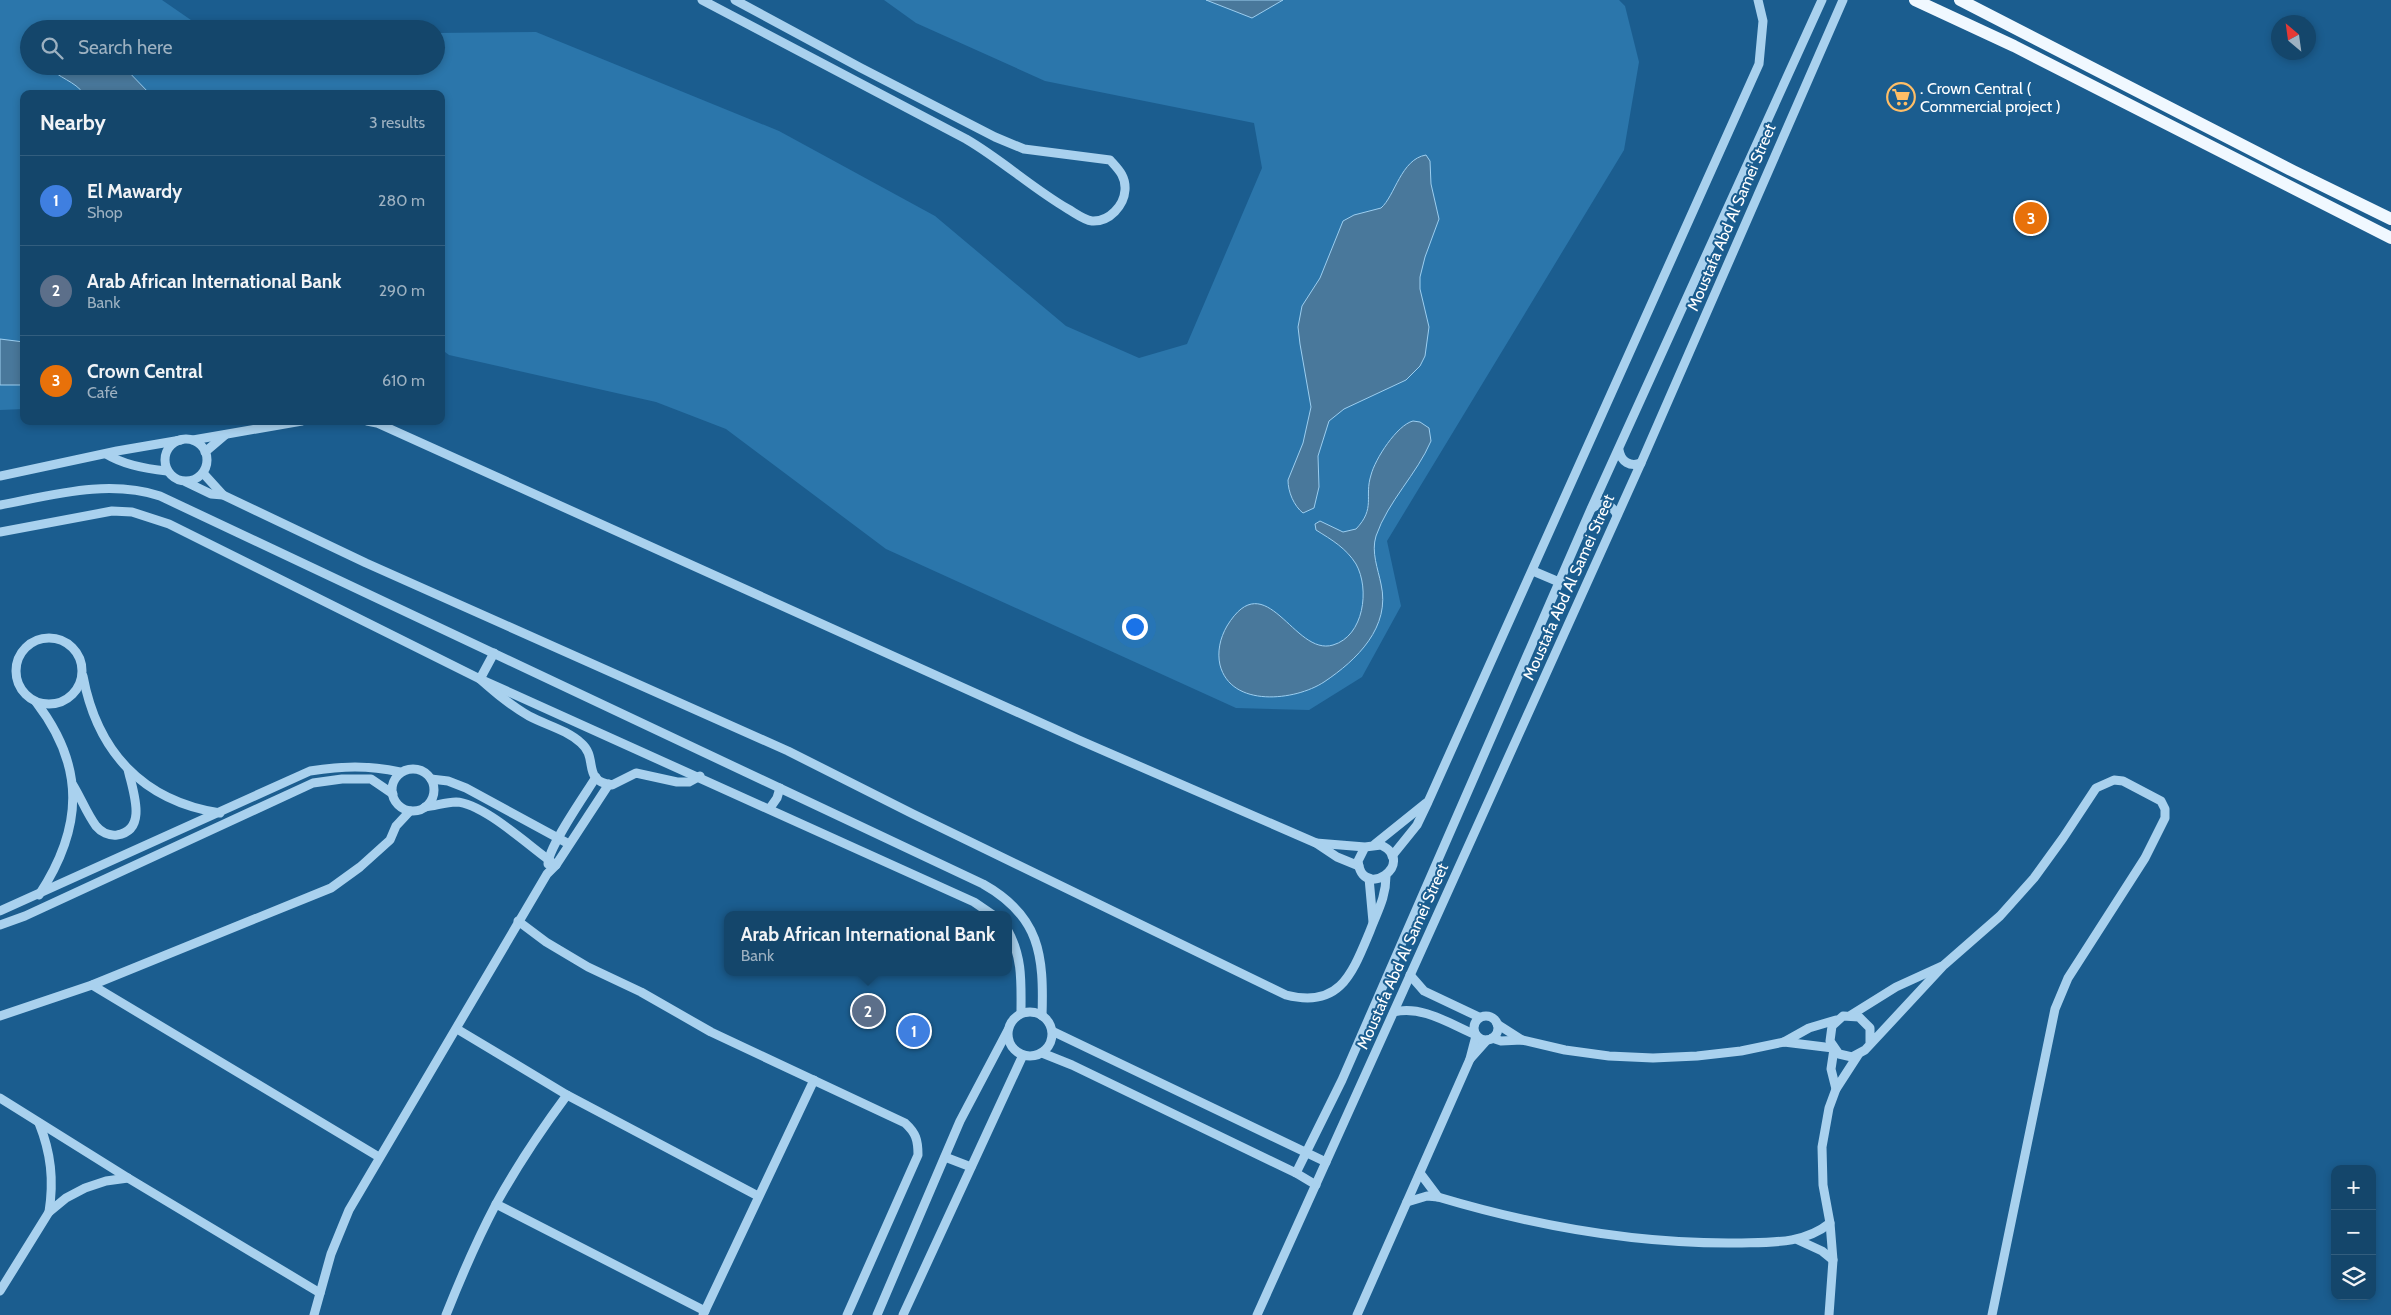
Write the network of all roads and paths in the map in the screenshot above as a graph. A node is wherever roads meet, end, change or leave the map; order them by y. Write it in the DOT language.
graph roads {
  1 [pos="702,0"];
  2 [pos="734,0"];
  3 [pos="1758,0"];
  4 [pos="1822,0"];
  5 [pos="1843,0"];
  6 [pos="1915,0"];
  7 [pos="1960,0"];
  8 [pos="850,62"];
  9 [pos="842,75"];
  10 [pos="2391,219"];
  11 [pos="2391,238"];
  12 [pos="278,425"];
  13 [pos="381,425"];
  14 [pos="225,434"];
  15 [pos="180,440"];
  16 [pos="193,440"];
  17 [pos="1619,450"];
  18 [pos="205,452"];
  19 [pos="106,454"];
  20 [pos="1641,463"];
  21 [pos="167,470"];
  22 [pos="202,473"];
  23 [pos="0,476"];
  24 [pos="186,482"];
  25 [pos="224,495"];
  26 [pos="0,505"];
  27 [pos="1591,509"];
  28 [pos="1618,515"];
  29 [pos="0,532"];
  30 [pos="1533,571"];
  31 [pos="1559,582"];
  32 [pos="494,653"];
  33 [pos="83,676"];
  34 [pos="480,678"];
  35 [pos="36,702"];
  36 [pos="128,768"];
  37 [pos="400,772"];
  38 [pos="700,776"];
  39 [pos="431,778"];
  40 [pos="596,778"];
  41 [pos="72,783"];
  42 [pos="608,784"];
  43 [pos="780,788"];
  44 [pos="392,794"];
  45 [pos="1428,802"];
  46 [pos="425,807"];
  47 [pos="770,808"];
  48 [pos="410,811"];
  49 [pos="220,813"];
  50 [pos="559,838"];
  51 [pos="1316,843"];
  52 [pos="569,844"];
  53 [pos="1376,844"];
  54 [pos="1365,847"];
  55 [pos="1392,856"];
  56 [pos="548,860"];
  57 [pos="556,865"];
  58 [pos="1358,866"];
  59 [pos="547,874"];
  60 [pos="1386,876"];
  61 [pos="1369,878"];
  62 [pos="38,895"];
  63 [pos="0,911"];
  64 [pos="987,911"];
  65 [pos="518,922"];
  66 [pos="1373,922"];
  67 [pos="0,925"];
  68 [pos="1012,939"];
  69 [pos="1944,965"];
  70 [pos="1410,974"];
  71 [pos="92,985"];
  72 [pos="1394,1012"];
  73 [pos="1021,1014"];
  74 [pos="1851,1015"];
  75 [pos="0,1016"];
  76 [pos="1042,1016"];
  77 [pos="1479,1017"];
  78 [pos="1836,1020"];
  79 [pos="1497,1024"];
  80 [pos="457,1029"];
  81 [pos="1008,1030"];
  82 [pos="1052,1031"];
  83 [pos="1476,1035"];
  84 [pos="1490,1039"];
  85 [pos="1522,1040"];
  86 [pos="1784,1042"];
  87 [pos="1870,1044"];
  88 [pos="1834,1049"];
  89 [pos="1042,1053"];
  90 [pos="1023,1055"];
  91 [pos="1858,1055"];
  92 [pos="1470,1059"];
  93 [pos="814,1080"];
  94 [pos="1836,1089"];
  95 [pos="567,1095"];
  96 [pos="0,1098"];
  97 [pos="39,1123"];
  98 [pos="1306,1152"];
  99 [pos="379,1157"];
  100 [pos="945,1157"];
  101 [pos="1326,1162"];
  102 [pos="971,1167"];
  103 [pos="1296,1173"];
  104 [pos="1420,1173"];
  105 [pos="128,1178"];
  106 [pos="1316,1185"];
  107 [pos="758,1196"];
  108 [pos="1438,1197"];
  109 [pos="1407,1202"];
  110 [pos="496,1204"];
  111 [pos="49,1212"];
  112 [pos="1830,1223"];
  113 [pos="1798,1240"];
  114 [pos="1833,1260"];
  115 [pos="0,1291"];
  116 [pos="320,1293"];
  117 [pos="704,1313"];
  118 [pos="314,1315"];
  119 [pos="446,1315"];
  120 [pos="846,1315"];
  121 [pos="877,1315"];
  122 [pos="903,1315"];
  123 [pos="1257,1315"];
  124 [pos="1357,1315"];
  125 [pos="1829,1315"];
  126 [pos="1992,1315"];
  1 -- 9 [label="street"];
  2 -- 8 [label="street"];
  3 -- 30 [label="street"];
  4 -- 17 [label="street, Moustafa Abd Al Samei Street"];
  5 -- 20 [label="street, Moustafa Abd Al Samei Street"];
  6 -- 11 [label="main road"];
  7 -- 10 [label="main road"];
  8 -- 9 [label="street"];
  8 -- 9 [label="street"];
  12 -- 14 [label="street"];
  13 -- 51 [label="street"];
  14 -- 16 [label="street"];
  14 -- 18 [label="street"];
  15 -- 16 [label="street"];
  15 -- 19 [label="street"];
  15 -- 21 [label="street"];
  16 -- 18 [label="street"];
  17 -- 20 [label="street"];
  17 -- 27 [label="street, Moustafa Abd Al Samei Street"];
  18 -- 22 [label="street"];
  19 -- 21 [label="street"];
  19 -- 23 [label="street"];
  20 -- 28 [label="street, Moustafa Abd Al Samei Street"];
  21 -- 24 [label="street"];
  22 -- 24 [label="street"];
  22 -- 25 [label="street"];
  24 -- 25 [label="street"];
  25 -- 66 [label="street"];
  26 -- 32 [label="street"];
  27 -- 28 [label="street"];
  27 -- 31 [label="street, Moustafa Abd Al Samei Street"];
  28 -- 70 [label="street, Moustafa Abd Al Samei Street"];
  29 -- 34 [label="street"];
  30 -- 31 [label="street"];
  30 -- 45 [label="street"];
  31 -- 98 [label="street, Moustafa Abd Al Samei Street"];
  32 -- 34 [label="street"];
  32 -- 43 [label="street"];
  33 -- 35 [label="street"];
  33 -- 35 [label="street"];
  33 -- 36 [label="street"];
  34 -- 38 [label="street"];
  34 -- 40 [label="street"];
  35 -- 41 [label="street"];
  36 -- 41 [label="street"];
  36 -- 49 [label="street"];
  37 -- 39 [label="street"];
  37 -- 44 [label="street"];
  37 -- 49 [label="street"];
  38 -- 42 [label="street"];
  38 -- 47 [label="street"];
  39 -- 46 [label="street"];
  39 -- 50 [label="street"];
  40 -- 42 [label="street"];
  40 -- 50 [label="street"];
  41 -- 62 [label="street"];
  42 -- 52 [label="street"];
  43 -- 47 [label="street"];
  43 -- 76 [label="street"];
  44 -- 48 [label="street"];
  44 -- 67 [label="street"];
  45 -- 53 [label="street"];
  45 -- 55 [label="street"];
  46 -- 48 [label="street"];
  46 -- 56 [label="street"];
  47 -- 64 [label="street"];
  48 -- 71 [label="street"];
  49 -- 62 [label="street"];
  50 -- 52 [label="street"];
  50 -- 56 [label="street"];
  51 -- 54 [label="street"];
  51 -- 58 [label="street"];
  52 -- 57 [label="street"];
  53 -- 54 [label="street"];
  53 -- 55 [label="street"];
  54 -- 58 [label="street"];
  55 -- 60 [label="street"];
  56 -- 57 [label="street"];
  56 -- 59 [label="street"];
  57 -- 59 [label="street"];
  58 -- 61 [label="street"];
  59 -- 65 [label="street"];
  60 -- 61 [label="street"];
  60 -- 66 [label="street"];
  61 -- 66 [label="street"];
  62 -- 63 [label="street"];
  65 -- 80 [label="street"];
  65 -- 93 [label="street"];
  68 -- 73 [label="street"];
  69 -- 74 [label="street"];
  69 -- 87 [label="street"];
  69 -- 126 [label="street"];
  70 -- 72 [label="street, Moustafa Abd Al Samei Street"];
  70 -- 77 [label="street"];
  71 -- 75 [label="street"];
  71 -- 99 [label="street"];
  72 -- 83 [label="street"];
  72 -- 101 [label="street, Moustafa Abd Al Samei Street"];
  73 -- 76 [label="street"];
  73 -- 81 [label="street"];
  74 -- 78 [label="street"];
  74 -- 87 [label="street"];
  76 -- 82 [label="street"];
  77 -- 79 [label="street"];
  77 -- 83 [label="street"];
  78 -- 86 [label="street"];
  78 -- 88 [label="street"];
  79 -- 84 [label="street"];
  79 -- 85 [label="street"];
  80 -- 95 [label="street"];
  80 -- 99 [label="street"];
  81 -- 90 [label="street"];
  81 -- 100 [label="street"];
  82 -- 89 [label="street"];
  82 -- 98 [label="street"];
  83 -- 84 [label="street"];
  83 -- 92 [label="street"];
  84 -- 85 [label="street"];
  84 -- 92 [label="street"];
  85 -- 86 [label="street"];
  86 -- 88 [label="street"];
  87 -- 91 [label="street"];
  88 -- 91 [label="street"];
  88 -- 94 [label="street"];
  89 -- 90 [label="street"];
  89 -- 103 [label="street"];
  90 -- 102 [label="street"];
  91 -- 94 [label="street"];
  92 -- 104 [label="street"];
  93 -- 107 [label="street"];
  93 -- 120 [label="street"];
  94 -- 112 [label="street"];
  95 -- 107 [label="street"];
  95 -- 110 [label="street"];
  96 -- 97 [label="street"];
  97 -- 105 [label="street"];
  97 -- 111 [label="street"];
  98 -- 101 [label="street"];
  98 -- 103 [label="street, Moustafa Abd Al Samei Street"];
  99 -- 116 [label="street"];
  100 -- 102 [label="street"];
  100 -- 121 [label="street"];
  101 -- 106 [label="street, Moustafa Abd Al Samei Street"];
  102 -- 122 [label="street"];
  103 -- 106 [label="street"];
  104 -- 108 [label="street"];
  104 -- 109 [label="street"];
  105 -- 111 [label="street"];
  105 -- 116 [label="street"];
  106 -- 123 [label="street, Moustafa Abd Al Samei Street"];
  107 -- 117 [label="street"];
  108 -- 109 [label="street"];
  108 -- 113 [label="street"];
  109 -- 124 [label="street"];
  110 -- 117 [label="street"];
  110 -- 119 [label="street"];
  111 -- 115 [label="street"];
  112 -- 113 [label="street"];
  112 -- 114 [label="street"];
  113 -- 114 [label="street"];
  114 -- 125 [label="street"];
  116 -- 118 [label="street"];
}
